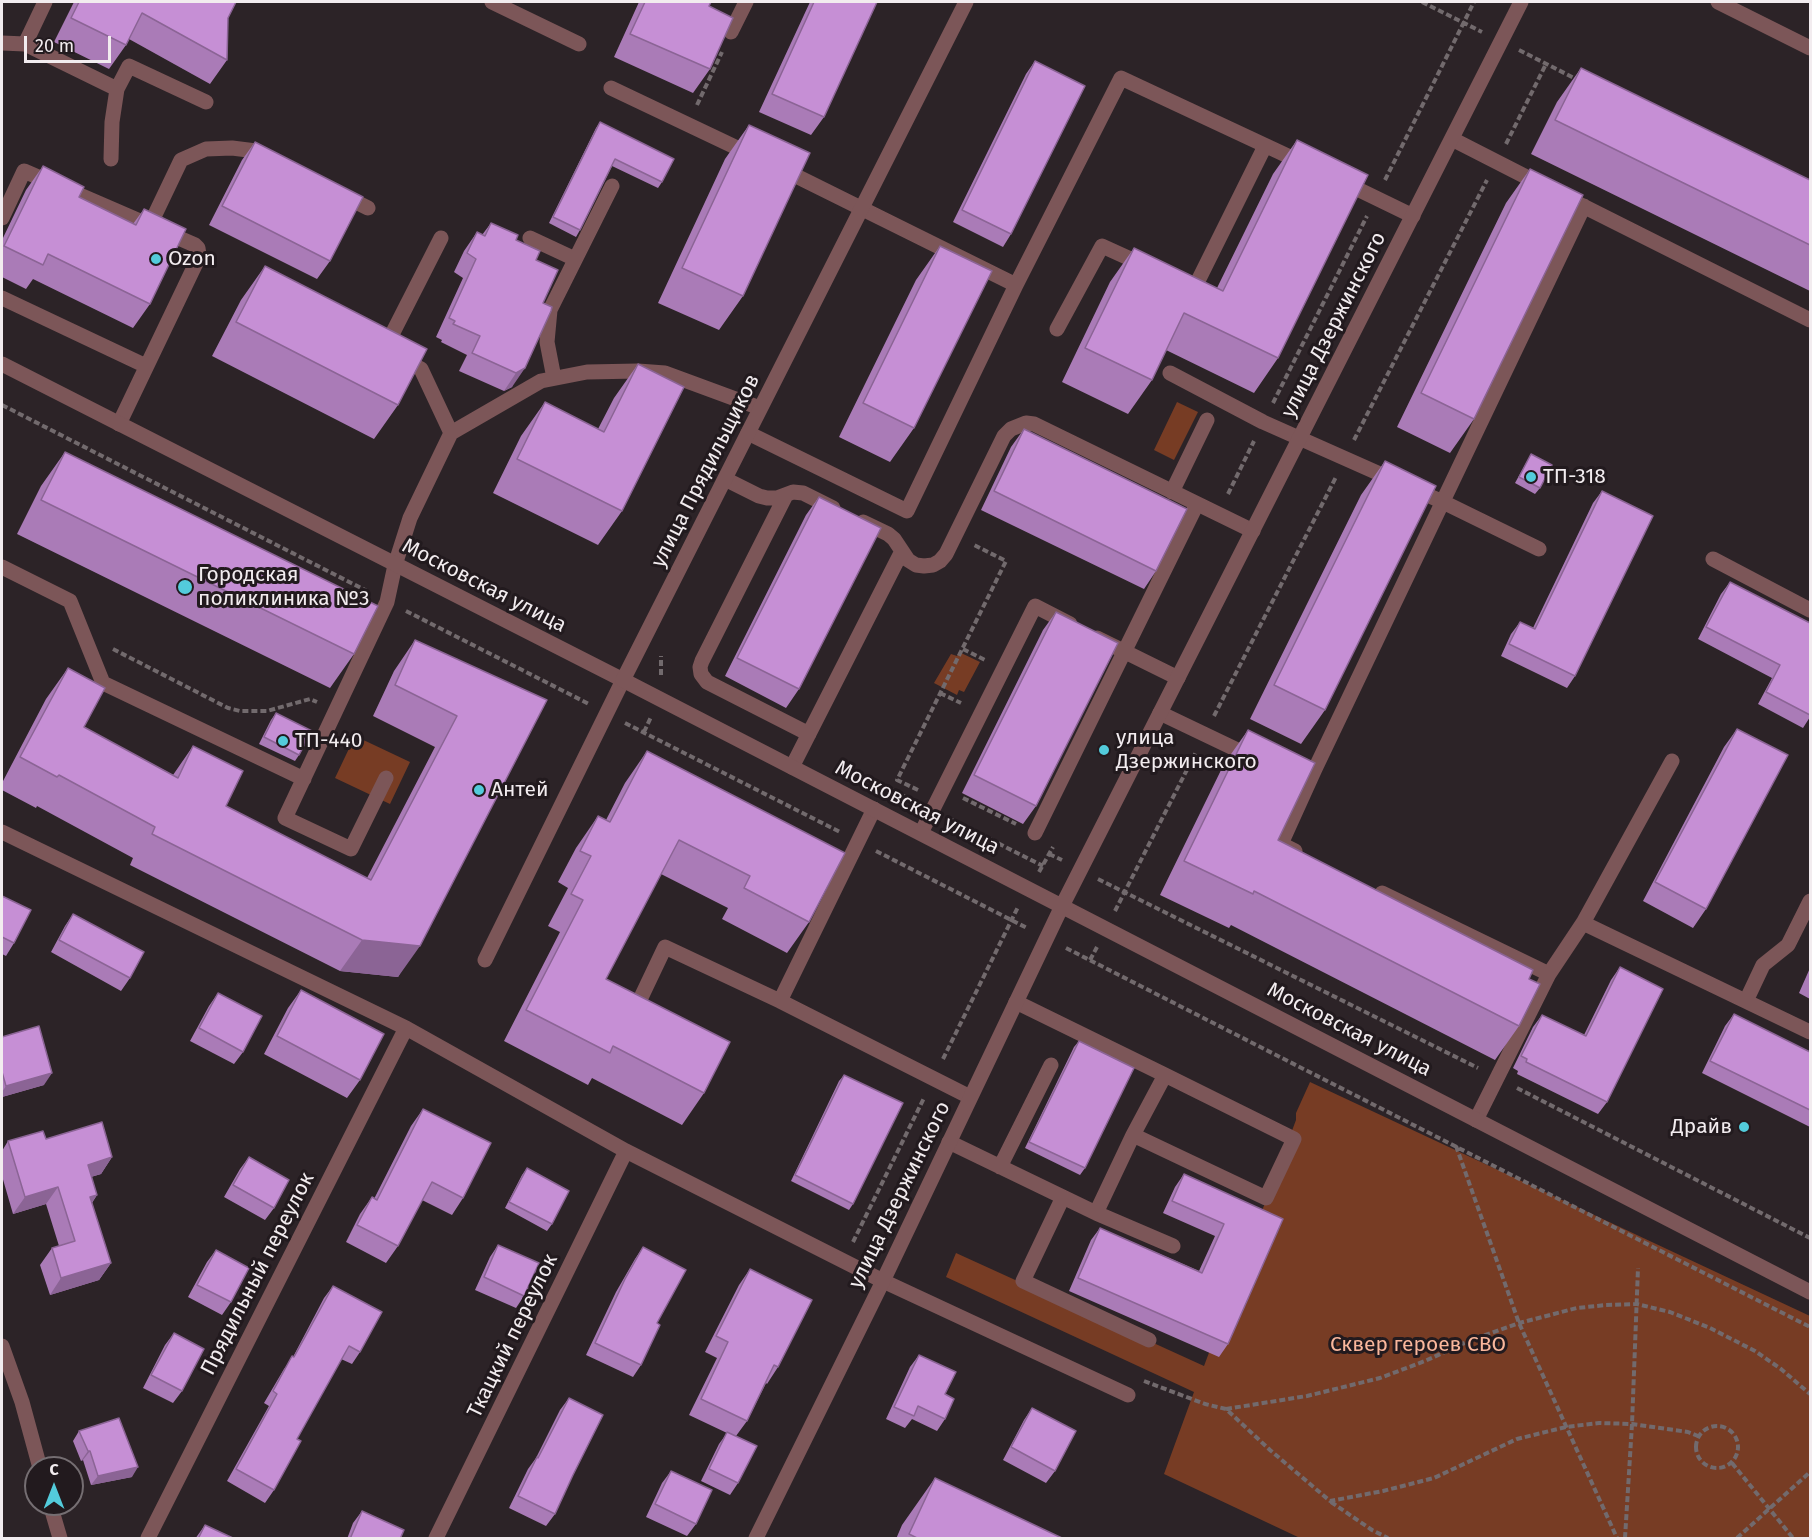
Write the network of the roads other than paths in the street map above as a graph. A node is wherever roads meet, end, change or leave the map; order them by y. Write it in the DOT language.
graph roads {
  1 [pos="45,2"];
  2 [pos="492,2"];
  3 [pos="746,2"];
  4 [pos="966,2"];
  5 [pos="1521,2"];
  6 [pos="1718,2"];
  7 [pos="731,32"];
  8 [pos="2,43"];
  9 [pos="25,44"];
  10 [pos="579,44"];
  11 [pos="1810,48"];
  12 [pos="611,88"];
  13 [pos="117,89"];
  14 [pos="206,102"];
  15 [pos="1452,139"];
  16 [pos="1265,146"];
  17 [pos="111,159"];
  18 [pos="276,161"];
  19 [pos="612,186"];
  20 [pos="327,187"];
  21 [pos="1584,206"];
  22 [pos="368,208"];
  23 [pos="862,208"];
  24 [pos="1413,216"];
  25 [pos="2,218"];
  26 [pos="150,225"];
  27 [pos="530,237"];
  28 [pos="441,238"];
  29 [pos="574,259"];
  30 [pos="1016,285"];
  31 [pos="2,298"];
  32 [pos="1810,320"];
  33 [pos="1057,330"];
  34 [pos="2,364"];
  35 [pos="146,366"];
  36 [pos="1170,373"];
  37 [pos="554,378"];
  38 [pos="760,408"];
  39 [pos="1207,420"];
  40 [pos="119,424"];
  41 [pos="451,433"];
  42 [pos="748,433"];
  43 [pos="1300,438"];
  44 [pos="725,479"];
  45 [pos="1172,492"];
  46 [pos="786,495"];
  47 [pos="1443,502"];
  48 [pos="1197,504"];
  49 [pos="1252,531"];
  50 [pos="1539,549"];
  51 [pos="902,551"];
  52 [pos="1713,559"];
  53 [pos="395,564"];
  54 [pos="2,567"];
  55 [pos="1810,610"];
  56 [pos="1125,651"];
  57 [pos="1178,678"];
  58 [pos="623,680"];
  59 [pos="1160,713"];
  60 [pos="809,734"];
  61 [pos="1672,760"];
  62 [pos="1267,764"];
  63 [pos="792,767"];
  64 [pos="386,778"];
  65 [pos="304,779"];
  66 [pos="874,809"];
  67 [pos="2,832"];
  68 [pos="921,833"];
  69 [pos="1035,833"];
  70 [pos="1313,860"];
  71 [pos="1367,886"];
  72 [pos="1810,901"];
  73 [pos="1062,906"];
  74 [pos="1583,923"];
  75 [pos="485,960"];
  76 [pos="1549,974"];
  77 [pos="780,1001"];
  78 [pos="1746,1001"];
  79 [pos="1016,1002"];
  80 [pos="656,1018"];
  81 [pos="406,1028"];
  82 [pos="1810,1032"];
  83 [pos="1051,1065"];
  84 [pos="1165,1075"];
  85 [pos="970,1097"];
  86 [pos="1476,1120"];
  87 [pos="1133,1135"];
  88 [pos="949,1142"];
  89 [pos="626,1151"];
  90 [pos="1000,1167"];
  91 [pos="1063,1197"];
  92 [pos="1096,1213"];
  93 [pos="1173,1246"];
  94 [pos="883,1281"];
  95 [pos="1810,1292"];
  96 [pos="1149,1340"];
  97 [pos="2,1346"];
  98 [pos="1128,1395"];
  99 [pos="37,1456"];
  100 [pos="53,1516"];
  101 [pos="60,1539"];
  102 [pos="148,1539"];
  103 [pos="436,1539"];
  104 [pos="756,1539"];
  1 -- 9 [label="street"];
  2 -- 10 [label="street"];
  3 -- 7 [label="street"];
  4 -- 23 [label="street, улица Прядильщиков"];
  5 -- 15 [label="street, улица Дзержинского"];
  6 -- 11 [label="street"];
  8 -- 9 [label="street"];
  9 -- 13 [label="street"];
  12 -- 23 [label="street"];
  13 -- 14 [label="street"];
  13 -- 17 [label="street"];
  15 -- 21 [label="street"];
  15 -- 24 [label="street, улица Дзержинского"];
  16 -- 24 [label="street"];
  16 -- 30 [label="street"];
  16 -- 33 [label="street"];
  18 -- 26 [label="street"];
  19 -- 29 [label="street"];
  20 -- 22 [label="street"];
  21 -- 32 [label="street"];
  21 -- 47 [label="street"];
  23 -- 30 [label="street"];
  23 -- 38 [label="street, улица Прядильщиков"];
  24 -- 43 [label="street, улица Дзержинского"];
  25 -- 26 [label="street"];
  26 -- 35 [label="street"];
  27 -- 29 [label="street"];
  28 -- 41 [label="street"];
  29 -- 37 [label="street"];
  30 -- 42 [label="street"];
  31 -- 35 [label="street"];
  34 -- 40 [label="street, Московская улица"];
  35 -- 40 [label="street"];
  36 -- 43 [label="street"];
  37 -- 38 [label="street"];
  37 -- 41 [label="street"];
  38 -- 42 [label="street, улица Прядильщиков"];
  39 -- 45 [label="street"];
  40 -- 53 [label="street, Московская улица"];
  41 -- 53 [label="street"];
  42 -- 44 [label="street, улица Прядильщиков"];
  43 -- 47 [label="street"];
  43 -- 49 [label="street, улица Дзержинского"];
  44 -- 46 [label="street"];
  44 -- 58 [label="street, улица Прядильщиков"];
  45 -- 48 [label="street"];
  45 -- 51 [label="street"];
  46 -- 51 [label="street"];
  46 -- 60 [label="street"];
  47 -- 50 [label="street"];
  47 -- 70 [label="street"];
  48 -- 49 [label="street"];
  48 -- 56 [label="street"];
  49 -- 57 [label="street, улица Дзержинского"];
  51 -- 60 [label="street"];
  52 -- 55 [label="street"];
  53 -- 58 [label="street, Московская улица"];
  53 -- 65 [label="street"];
  54 -- 65 [label="street"];
  56 -- 57 [label="street"];
  56 -- 68 [label="street"];
  56 -- 69 [label="street"];
  57 -- 59 [label="street, улица Дзержинского"];
  58 -- 63 [label="street, Московская улица"];
  58 -- 75 [label="street, улица Прядильщиков"];
  59 -- 62 [label="street"];
  59 -- 73 [label="street, улица Дзержинского"];
  60 -- 63 [label="street"];
  61 -- 74 [label="street"];
  63 -- 66 [label="street, Московская улица"];
  64 -- 65 [label="street"];
  66 -- 68 [label="street, Московская улица"];
  66 -- 77 [label="street"];
  67 -- 81 [label="street"];
  68 -- 73 [label="street, Московская улица"];
  71 -- 76 [label="street"];
  72 -- 78 [label="street"];
  73 -- 79 [label="street, улица Дзержинского"];
  73 -- 86 [label="street, Московская улица"];
  74 -- 76 [label="street"];
  74 -- 78 [label="street"];
  76 -- 86 [label="street"];
  77 -- 80 [label="street"];
  77 -- 85 [label="street"];
  78 -- 82 [label="street"];
  79 -- 84 [label="street"];
  79 -- 85 [label="street, улица Дзержинского"];
  81 -- 89 [label="street"];
  81 -- 102 [label="street, Прядильный переулок"];
  83 -- 90 [label="street"];
  84 -- 87 [label="street"];
  84 -- 87 [label="street"];
  85 -- 88 [label="street, улица Дзержинского"];
  86 -- 95 [label="street, Московская улица"];
  87 -- 92 [label="street"];
  88 -- 90 [label="street"];
  88 -- 94 [label="street, улица Дзержинского"];
  89 -- 94 [label="street"];
  89 -- 103 [label="street, Ткацкий переулок"];
  90 -- 91 [label="street"];
  91 -- 92 [label="street"];
  91 -- 96 [label="street"];
  92 -- 93 [label="street"];
  94 -- 98 [label="street"];
  94 -- 104 [label="street, улица Дзержинского"];
  97 -- 99 [label="street"];
  100 -- 101 [label="street"];
}
